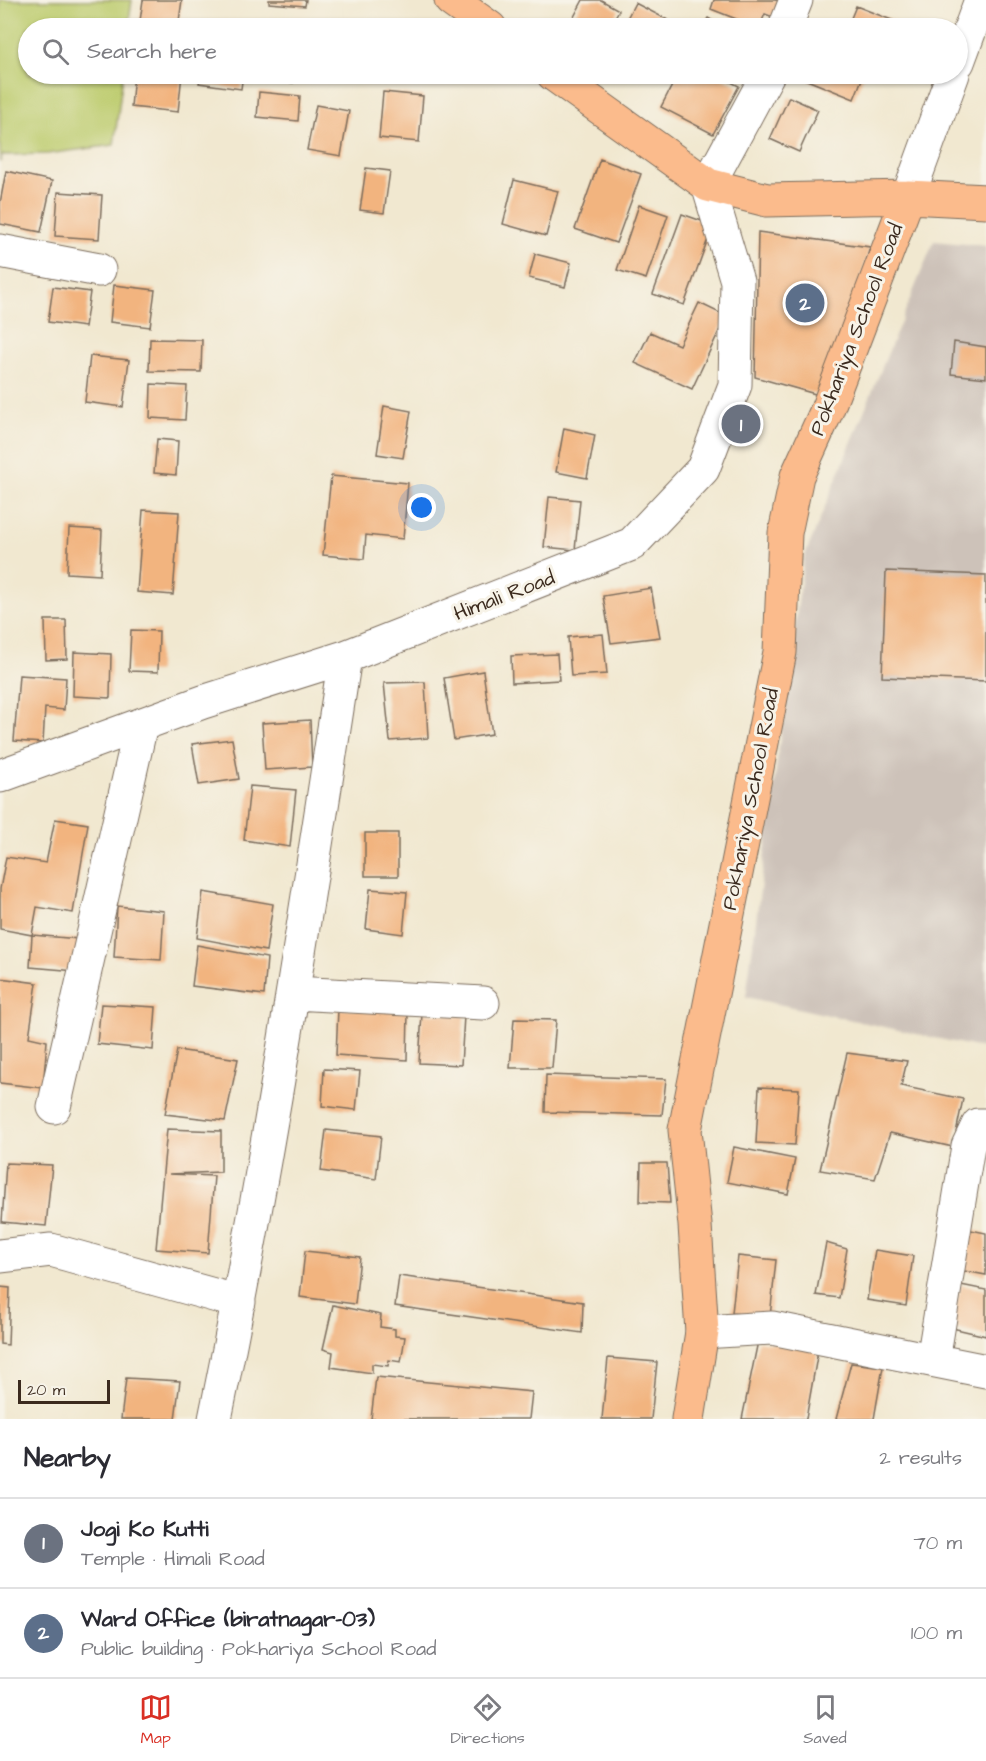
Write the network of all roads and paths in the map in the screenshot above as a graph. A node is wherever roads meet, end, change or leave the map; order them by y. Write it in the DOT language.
graph roads {
  1 [pos="451,0"];
  2 [pos="796,0"];
  3 [pos="981,0"];
  4 [pos="476,18"];
  5 [pos="789,18"];
  6 [pos="968,34"];
  7 [pos="567,84"];
  8 [pos="763,84"];
  9 [pos="949,84"];
  10 [pos="708,184"];
  11 [pos="908,197"];
  12 [pos="986,201"];
  13 [pos="0,251"];
  14 [pos="99,270"];
  15 [pos="345,657"];
  16 [pos="141,725"];
  17 [pos="0,776"];
  18 [pos="293,993"];
  19 [pos="483,1003"];
  20 [pos="54,1107"];
  21 [pos="986,1125"];
  22 [pos="0,1256"];
  23 [pos="239,1302"];
  24 [pos="702,1332"];
  25 [pos="933,1360"];
  26 [pos="986,1371"];
  27 [pos="215,1419"];
  28 [pos="688,1419"];
  1 -- 4 [label="main road"];
  2 -- 5 [label="street"];
  3 -- 6 [label="street"];
  7 -- 10 [label="main road"];
  8 -- 10 [label="street"];
  9 -- 11 [label="street"];
  10 -- 11 [label="main road"];
  10 -- 15 [label="street, Himali Road"];
  11 -- 12 [label="main road"];
  11 -- 24 [label="main road, Pokhariya School Road"];
  13 -- 14 [label="street"];
  15 -- 16 [label="street, Himali Road"];
  15 -- 18 [label="street"];
  16 -- 17 [label="street, Himali Road"];
  16 -- 20 [label="street"];
  18 -- 19 [label="street"];
  18 -- 23 [label="street"];
  21 -- 25 [label="street"];
  22 -- 23 [label="street"];
  23 -- 27 [label="street"];
  24 -- 25 [label="street"];
  24 -- 28 [label="main road, Pokhariya School Road"];
  25 -- 26 [label="street"];
}
